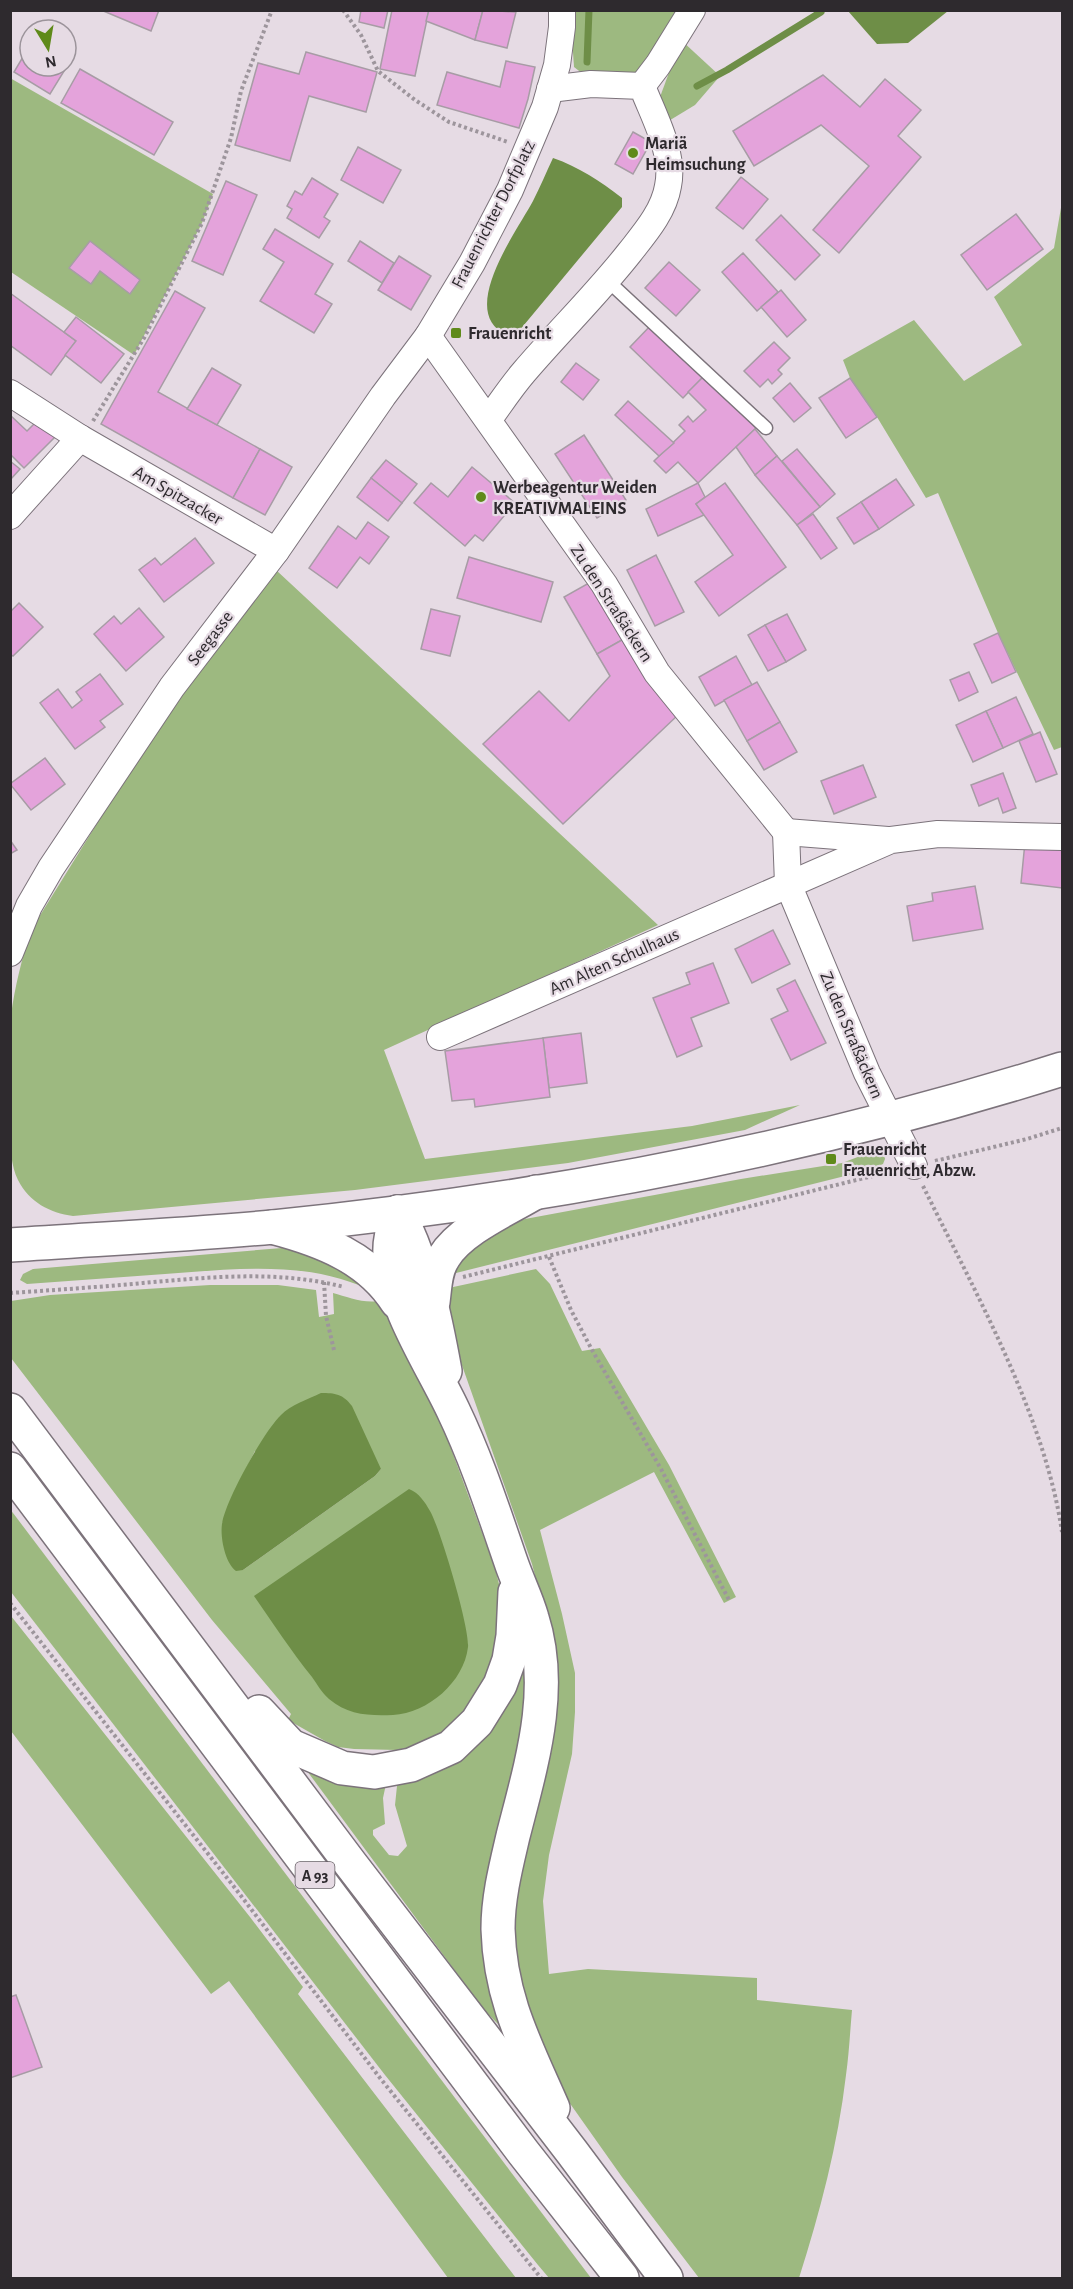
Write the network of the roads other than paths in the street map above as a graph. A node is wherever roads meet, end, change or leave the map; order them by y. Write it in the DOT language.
graph roads {
  1 [pos="562,10"];
  2 [pos="692,10"];
  3 [pos="642,86"];
  4 [pos="550,89"];
  5 [pos="608,281"];
  6 [pos="428,336"];
  7 [pos="10,393"];
  8 [pos="489,419"];
  9 [pos="766,428"];
  10 [pos="80,438"];
  11 [pos="10,516"];
  12 [pos="276,551"];
  13 [pos="786,832"];
  14 [pos="1062,837"];
  15 [pos="891,840"];
  16 [pos="788,884"];
  17 [pos="10,953"];
  18 [pos="440,1037"];
  19 [pos="1062,1069"];
  20 [pos="889,1119"];
  21 [pos="914,1166"];
  22 [pos="536,1192"];
  23 [pos="398,1212"];
  24 [pos="272,1227"];
  25 [pos="10,1245"];
  26 [pos="420,1310"];
  27 [pos="10,1410"];
  28 [pos="10,1469"];
  29 [pos="516,1576"];
  30 [pos="162,1611"];
  31 [pos="572,2152"];
  32 [pos="622,2278"];
  33 [pos="666,2278"];
  1 -- 4 [label="street, Frauenrichter Dorfplatz"];
  2 -- 3 [label="street"];
  3 -- 4 [label="street"];
  3 -- 5 [label="street"];
  4 -- 6 [label="street, Frauenrichter Dorfplatz"];
  5 -- 8 [label="street"];
  5 -- 9 [label="lane"];
  6 -- 8 [label="street, Zu den Straßäckern"];
  6 -- 12 [label="street, Seegasse"];
  7 -- 10 [label="street, Am Spitzacker"];
  8 -- 13 [label="street, Zu den Straßäckern"];
  10 -- 11 [label="street"];
  10 -- 12 [label="street, Am Spitzacker"];
  12 -- 17 [label="street, Seegasse"];
  13 -- 15 [label="street"];
  13 -- 16 [label="street"];
  14 -- 15 [label="street, Am Alten Schulhaus"];
  15 -- 16 [label="street, Am Alten Schulhaus"];
  16 -- 18 [label="street, Am Alten Schulhaus"];
  16 -- 20 [label="street, Zu den Straßäckern"];
  19 -- 20 [label="main road"];
  20 -- 21 [label="street, Zu den Straßäckern"];
  20 -- 22 [label="main road"];
  22 -- 23 [label="main road"];
  22 -- 26 [label="main road"];
  23 -- 24 [label="main road"];
  23 -- 26 [label="main road"];
  24 -- 25 [label="main road"];
  24 -- 26 [label="main road"];
  26 -- 29 [label="main road"];
  27 -- 30 [label="main road, A 93"];
  28 -- 32 [label="main road, A 93"];
  29 -- 30 [label="main road"];
  29 -- 31 [label="main road"];
  30 -- 31 [label="main road, A 93"];
  31 -- 33 [label="main road, A 93"];
}
